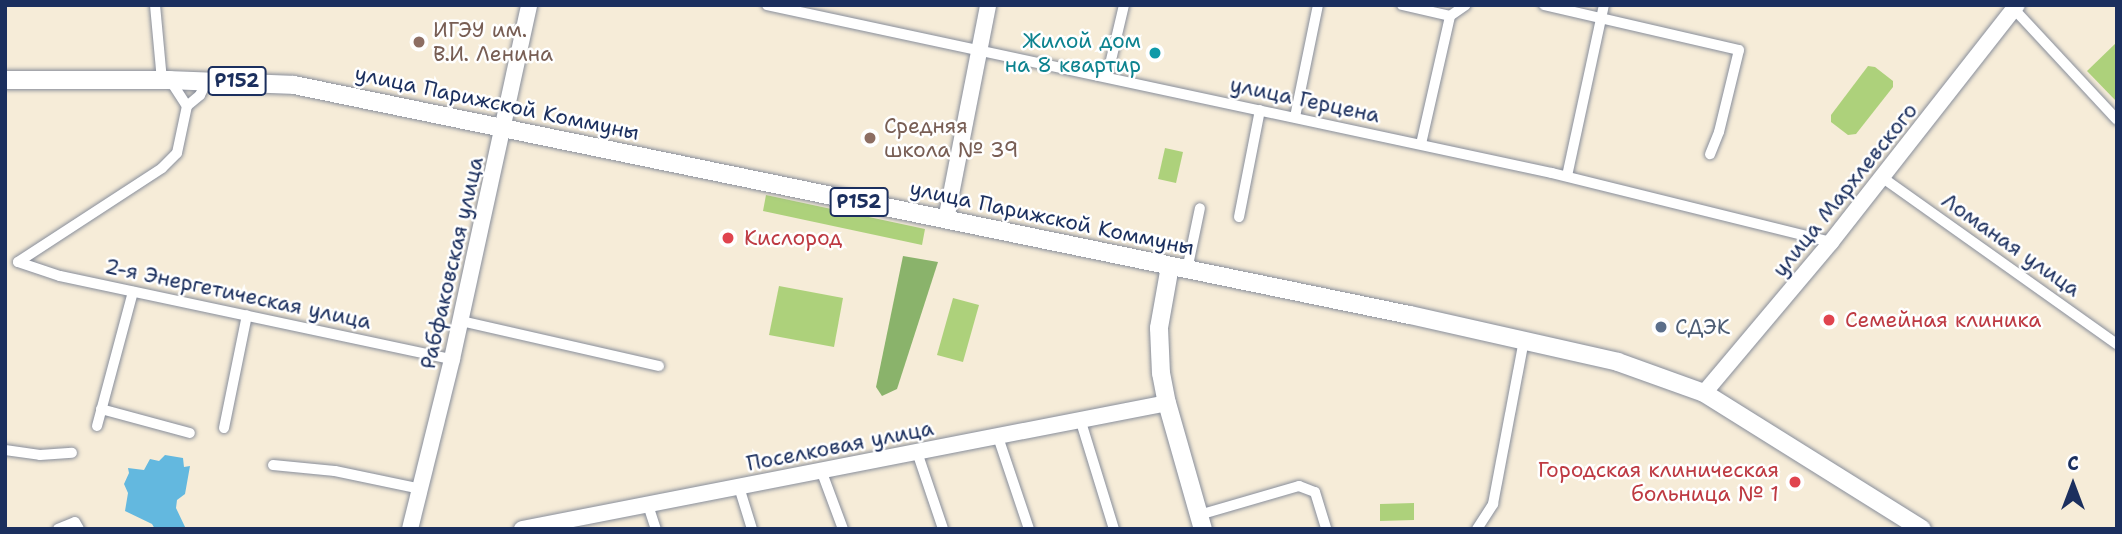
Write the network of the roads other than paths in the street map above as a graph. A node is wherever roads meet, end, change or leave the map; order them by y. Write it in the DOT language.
graph roads {
  1 [pos="155,5"];
  2 [pos="529,5"];
  3 [pos="767,5"];
  4 [pos="988,5"];
  5 [pos="1124,5"];
  6 [pos="1318,5"];
  7 [pos="1402,5"];
  8 [pos="1466,5"];
  9 [pos="1544,5"];
  10 [pos="1604,5"];
  11 [pos="2015,6"];
  12 [pos="1450,16"];
  13 [pos="1601,18"];
  14 [pos="979,49"];
  15 [pos="1107,77"];
  16 [pos="5,80"];
  17 [pos="166,80"];
  18 [pos="206,81"];
  19 [pos="187,106"];
  20 [pos="1260,110"];
  21 [pos="1295,117"];
  22 [pos="2117,120"];
  23 [pos="504,127"];
  24 [pos="1421,144"];
  25 [pos="1710,154"];
  26 [pos="1567,176"];
  27 [pos="1883,178"];
  28 [pos="1200,208"];
  29 [pos="1240,217"];
  30 [pos="946,220"];
  31 [pos="1831,242"];
  32 [pos="1178,268"];
  33 [pos="133,292"];
  34 [pos="247,315"];
  35 [pos="461,321"];
  36 [pos="1524,340"];
  37 [pos="2117,344"];
  38 [pos="452,359"];
  39 [pos="659,366"];
  40 [pos="1704,393"];
  41 [pos="1167,403"];
  42 [pos="101,409"];
  43 [pos="1081,422"];
  44 [pos="97,426"];
  45 [pos="224,428"];
  46 [pos="190,433"];
  47 [pos="998,437"];
  48 [pos="5,450"];
  49 [pos="917,452"];
  50 [pos="72,453"];
  51 [pos="273,465"];
  52 [pos="821,470"];
  53 [pos="738,488"];
  54 [pos="421,489"];
  55 [pos="648,505"];
  56 [pos="1201,522"];
  57 [pos="571,524"];
  58 [pos="77,526"];
  59 [pos="58,529"];
  60 [pos="410,529"];
  61 [pos="522,529"];
  62 [pos="656,529"];
  63 [pos="752,529"];
  64 [pos="843,529"];
  65 [pos="943,529"];
  66 [pos="1029,529"];
  67 [pos="1114,529"];
  68 [pos="1326,529"];
  69 [pos="1477,529"];
  70 [pos="1923,529"];
  1 -- 17 [label="street"];
  2 -- 23 [label="street, Рабфаковская улица"];
  3 -- 14 [label="street, улица Герцена"];
  4 -- 14 [label="street"];
  5 -- 15 [label="street"];
  6 -- 21 [label="street"];
  7 -- 12 [label="street"];
  8 -- 12 [label="street"];
  9 -- 13 [label="street"];
  10 -- 13 [label="street"];
  11 -- 22 [label="street"];
  11 -- 27 [label="street, улица Мархлевского"];
  12 -- 24 [label="street"];
  13 -- 25 [label="street"];
  13 -- 26 [label="street"];
  14 -- 15 [label="street, улица Герцена"];
  14 -- 30 [label="street"];
  15 -- 20 [label="street, улица Герцена"];
  16 -- 17 [label="main road, улица Парижской Коммуны / Р152"];
  17 -- 18 [label="main road, улица Парижской Коммуны / Р152"];
  17 -- 19 [label="street"];
  18 -- 19 [label="street"];
  18 -- 23 [label="main road, улица Парижской Коммуны / Р152"];
  19 -- 33 [label="street, 2-я Энергетическая улица"];
  20 -- 21 [label="street, улица Герцена"];
  20 -- 29 [label="street"];
  21 -- 24 [label="street, улица Герцена"];
  23 -- 30 [label="main road, улица Парижской Коммуны / Р152"];
  23 -- 35 [label="street, Рабфаковская улица"];
  24 -- 26 [label="street, улица Герцена"];
  26 -- 31 [label="street, улица Герцена"];
  27 -- 31 [label="street, улица Мархлевского"];
  27 -- 37 [label="street, Ломаная улица"];
  28 -- 32 [label="street"];
  30 -- 32 [label="main road, улица Парижской Коммуны / Р152"];
  31 -- 40 [label="street, улица Мархлевского"];
  32 -- 36 [label="main road, улица Парижской Коммуны"];
  32 -- 41 [label="main road"];
  33 -- 34 [label="street, 2-я Энергетическая улица"];
  33 -- 42 [label="street"];
  34 -- 38 [label="street, 2-я Энергетическая улица"];
  34 -- 45 [label="street"];
  35 -- 38 [label="street, Рабфаковская улица"];
  35 -- 39 [label="street"];
  36 -- 40 [label="main road, улица Парижской Коммуны"];
  36 -- 69 [label="street"];
  38 -- 54 [label="street, Рабфаковская улица"];
  40 -- 70 [label="main road, улица Парижской Коммуны"];
  41 -- 43 [label="street, Поселковая улица"];
  41 -- 56 [label="main road"];
  42 -- 44 [label="street"];
  42 -- 46 [label="street"];
  43 -- 47 [label="street, Поселковая улица"];
  43 -- 67 [label="street"];
  47 -- 49 [label="street, Поселковая улица"];
  47 -- 66 [label="street"];
  48 -- 50 [label="street"];
  49 -- 52 [label="street, Поселковая улица"];
  49 -- 65 [label="street"];
  51 -- 54 [label="street"];
  52 -- 53 [label="street, Поселковая улица"];
  52 -- 64 [label="street"];
  53 -- 55 [label="street, Поселковая улица"];
  53 -- 63 [label="street"];
  54 -- 60 [label="street, Рабфаковская улица"];
  55 -- 57 [label="street, Поселковая улица"];
  55 -- 62 [label="street"];
  56 -- 68 [label="street"];
  57 -- 61 [label="street, Поселковая улица"];
  58 -- 59 [label="street"];
}
